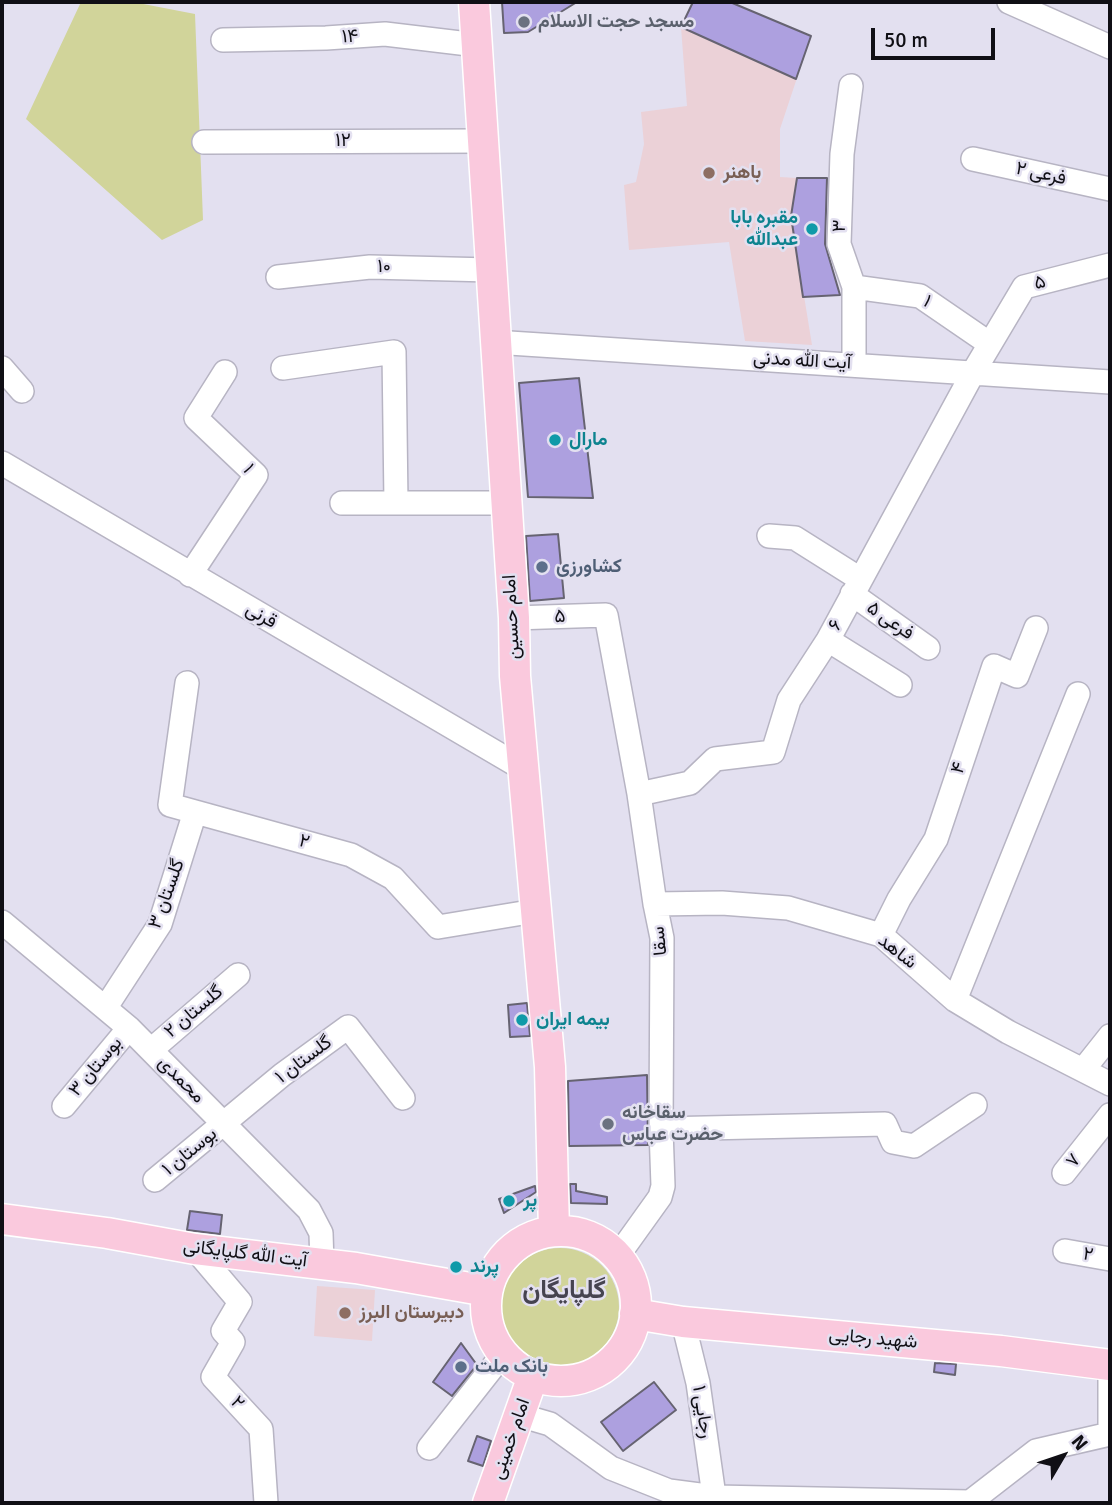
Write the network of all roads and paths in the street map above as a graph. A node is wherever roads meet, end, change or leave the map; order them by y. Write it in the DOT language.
graph roads {
  1 [pos="474,2"];
  2 [pos="1009,2"];
  3 [pos="223,40"];
  4 [pos="477,45"];
  5 [pos="1110,47"];
  6 [pos="851,86"];
  7 [pos="482,141"];
  8 [pos="204,142"];
  9 [pos="972,159"];
  10 [pos="1110,188"];
  11 [pos="1110,265"];
  12 [pos="490,270"];
  13 [pos="278,277"];
  14 [pos="854,287"];
  15 [pos="494,342"];
  16 [pos="990,344"];
  17 [pos="855,364"];
  18 [pos="2,368"];
  19 [pos="283,368"];
  20 [pos="974,371"];
  21 [pos="225,372"];
  22 [pos="1110,382"];
  23 [pos="22,391"];
  24 [pos="2,463"];
  25 [pos="342,503"];
  26 [pos="396,503"];
  27 [pos="505,503"];
  28 [pos="769,536"];
  29 [pos="190,575"];
  30 [pos="856,587"];
  31 [pos="606,615"];
  32 [pos="514,618"];
  33 [pos="1035,628"];
  34 [pos="828,640"];
  35 [pos="928,648"];
  36 [pos="187,683"];
  37 [pos="900,685"];
  38 [pos="1078,694"];
  39 [pos="522,768"];
  40 [pos="639,794"];
  41 [pos="195,812"];
  42 [pos="655,904"];
  43 [pos="535,911"];
  44 [pos="2,922"];
  45 [pos="881,935"];
  46 [pos="238,975"];
  47 [pos="955,1000"];
  48 [pos="106,1007"];
  49 [pos="129,1028"];
  50 [pos="1110,1036"];
  51 [pos="150,1050"];
  52 [pos="1083,1070"];
  53 [pos="1110,1084"];
  54 [pos="403,1098"];
  55 [pos="975,1105"];
  56 [pos="64,1106"];
  57 [pos="1110,1115"];
  58 [pos="224,1124"];
  59 [pos="661,1129"];
  60 [pos="1064,1173"];
  61 [pos="155,1180"];
  62 [pos="2,1219"];
  63 [pos="554,1231"];
  64 [pos="195,1249"];
  65 [pos="1065,1251"];
  66 [pos="617,1257"];
  67 [pos="1110,1259"];
  68 [pos="322,1264"];
  69 [pos="487,1291"];
  70 [pos="635,1314"];
  71 [pos="684,1322"];
  72 [pos="503,1354"];
  73 [pos="1110,1365"];
  74 [pos="533,1376"];
  75 [pos="519,1415"];
  76 [pos="1110,1434"];
  77 [pos="429,1448"];
  78 [pos="715,1500"];
  79 [pos="266,1503"];
  80 [pos="488,1503"];
  81 [pos="971,1503"];
  1 -- 4 [label="main road, امام حسین"];
  2 -- 5 [label="street"];
  3 -- 4 [label="street, ۱۴"];
  4 -- 7 [label="main road, امام حسین"];
  6 -- 14 [label="street, ۳"];
  7 -- 8 [label="street, ۱۲"];
  7 -- 12 [label="main road, امام حسین"];
  9 -- 10 [label="street, فرعی ۲"];
  11 -- 16 [label="street, ۵"];
  12 -- 13 [label="street, ۱۰"];
  12 -- 15 [label="main road, امام حسین"];
  14 -- 16 [label="street, ۱"];
  14 -- 17 [label="street, ۳"];
  15 -- 17 [label="street, آیت الله مدنی"];
  15 -- 27 [label="main road, امام حسین"];
  16 -- 20 [label="street, ۵"];
  17 -- 20 [label="street, آیت الله مدنی"];
  18 -- 23 [label="street"];
  19 -- 26 [label="street"];
  20 -- 22 [label="street, آیت الله مدنی"];
  20 -- 30 [label="street, ۶"];
  21 -- 29 [label="street, ۱"];
  24 -- 29 [label="street, قرنی"];
  25 -- 26 [label="street"];
  26 -- 27 [label="street"];
  27 -- 32 [label="main road, امام حسین"];
  28 -- 30 [label="street"];
  29 -- 39 [label="street, قرنی"];
  30 -- 34 [label="street, ۶"];
  30 -- 35 [label="street, فرعی ۵"];
  31 -- 32 [label="street, ۵"];
  31 -- 40 [label="street, سقا"];
  32 -- 39 [label="main road, امام حسین"];
  33 -- 45 [label="street, ۴"];
  34 -- 37 [label="street"];
  34 -- 40 [label="street, ۶"];
  36 -- 41 [label="street, ۲"];
  38 -- 47 [label="street"];
  39 -- 43 [label="main road, امام حسین"];
  40 -- 42 [label="street, سقا"];
  41 -- 43 [label="street, ۲"];
  41 -- 48 [label="street, گلستان ۳"];
  42 -- 45 [label="street, شاهد"];
  42 -- 59 [label="street, سقا"];
  43 -- 63 [label="main road, امام حسین"];
  44 -- 48 [label="street, محمدی"];
  45 -- 47 [label="street, شاهد"];
  46 -- 51 [label="street, گلستان ۲"];
  47 -- 52 [label="street, شاهد"];
  48 -- 49 [label="street, محمدی"];
  49 -- 51 [label="street, محمدی"];
  49 -- 56 [label="street, بوستان ۳"];
  50 -- 52 [label="street"];
  51 -- 58 [label="street, محمدی"];
  52 -- 53 [label="street, شاهد"];
  54 -- 58 [label="street, گلستان ۱"];
  55 -- 59 [label="street"];
  57 -- 60 [label="street, ۷"];
  58 -- 61 [label="street, بوستان ۱"];
  58 -- 68 [label="street, محمدی"];
  59 -- 66 [label="street, سقا"];
  62 -- 64 [label="main road, آیت الله گلپایگانی"];
  63 -- 66 [label="main road"];
  63 -- 69 [label="main road"];
  64 -- 68 [label="main road, آیت الله گلپایگانی"];
  64 -- 79 [label="street, ۲"];
  65 -- 67 [label="street, ۲"];
  66 -- 70 [label="main road"];
  68 -- 69 [label="main road, آیت الله گلپایگانی"];
  69 -- 72 [label="main road"];
  70 -- 71 [label="main road, شهید رجایی"];
  70 -- 74 [label="main road"];
  71 -- 73 [label="main road, شهید رجایی"];
  71 -- 78 [label="street, رجایی ۱"];
  72 -- 74 [label="main road"];
  72 -- 77 [label="street"];
  73 -- 76 [label="street"];
  74 -- 75 [label="main road, امام خمینی"];
  75 -- 78 [label="street"];
  75 -- 80 [label="main road, امام خمینی"];
  76 -- 81 [label="street"];
  78 -- 81 [label="street"];
}
